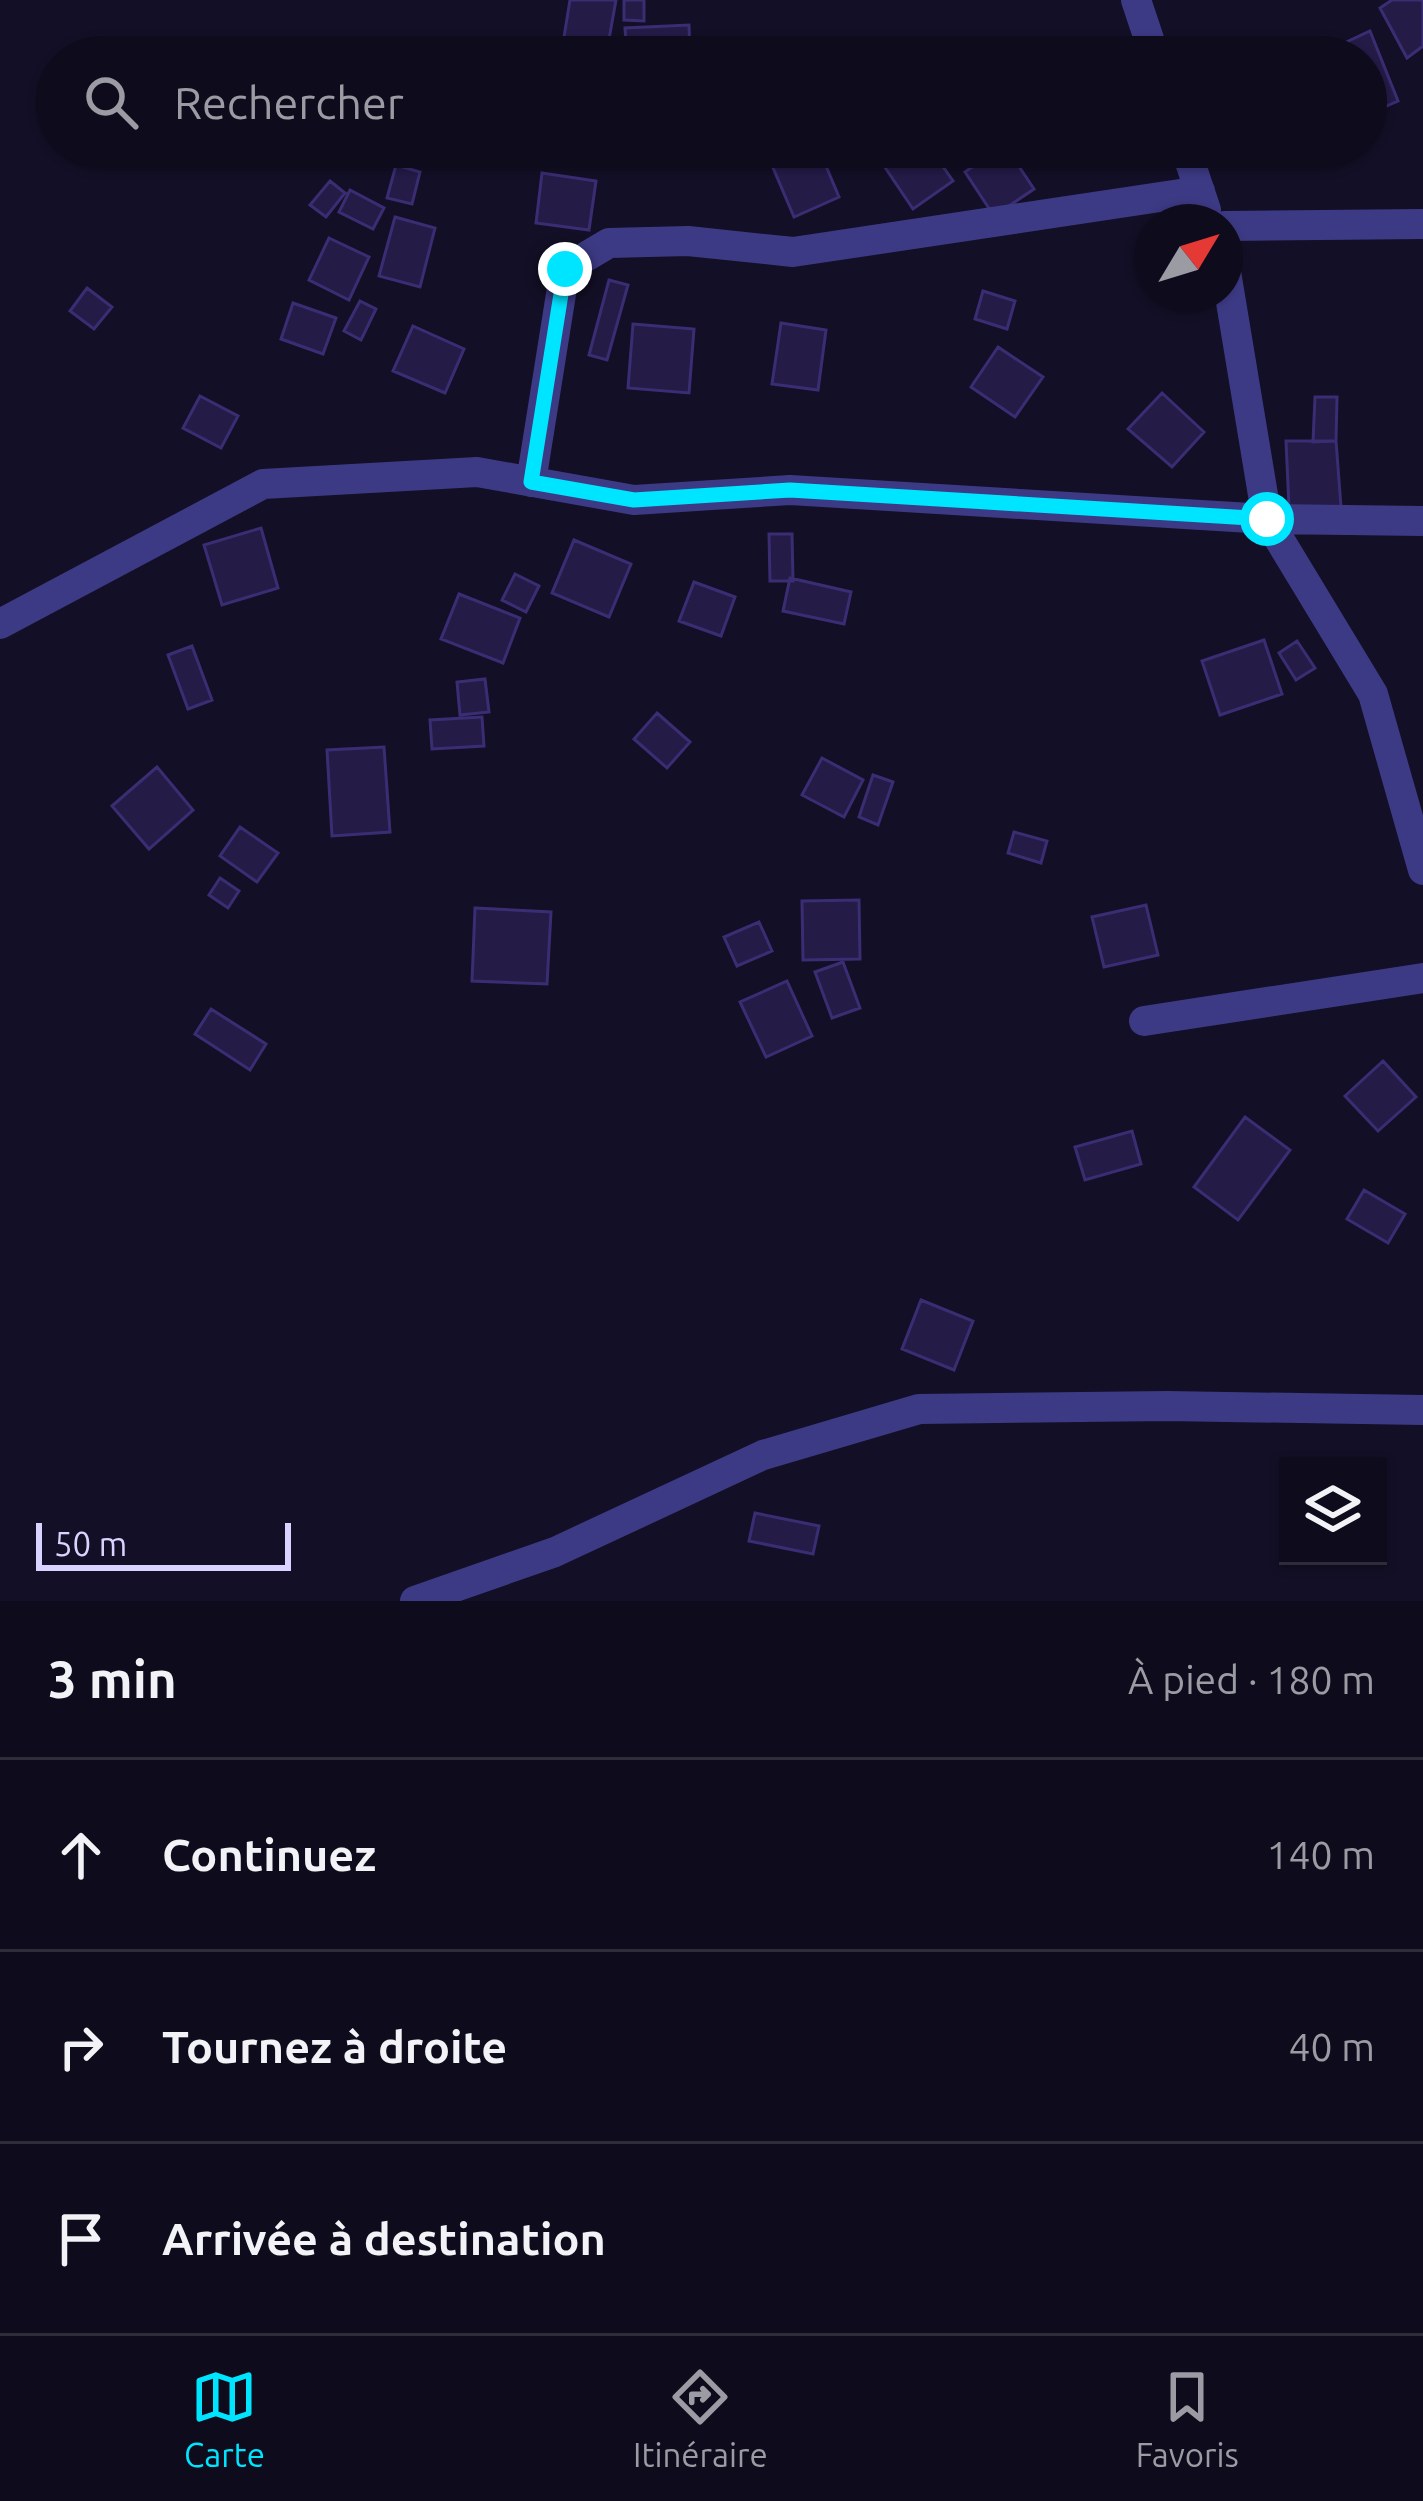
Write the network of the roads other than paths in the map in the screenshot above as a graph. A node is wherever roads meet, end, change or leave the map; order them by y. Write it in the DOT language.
graph roads {
  1 [pos="1136,0"];
  2 [pos="1148,36"];
  3 [pos="1192,168"];
  4 [pos="1200,191"];
  5 [pos="1204,204"];
  6 [pos="1423,224"];
  7 [pos="1243,226"];
  8 [pos="1233,312"];
  9 [pos="531,482"];
  10 [pos="1267,519"];
  11 [pos="1423,521"];
  12 [pos="0,624"];
  13 [pos="1423,870"];
  14 [pos="1423,979"];
  15 [pos="1144,1021"];
  16 [pos="1423,1410"];
  17 [pos="416,1601"];
  1 -- 2 [label="street"];
  3 -- 4 [label="street"];
  4 -- 5 [label="street"];
  4 -- 9 [label="street"];
  6 -- 7 [label="street"];
  8 -- 10 [label="street"];
  9 -- 10 [label="street"];
  9 -- 12 [label="street"];
  10 -- 11 [label="street"];
  10 -- 13 [label="street"];
  14 -- 15 [label="street"];
  16 -- 17 [label="street"];
}
